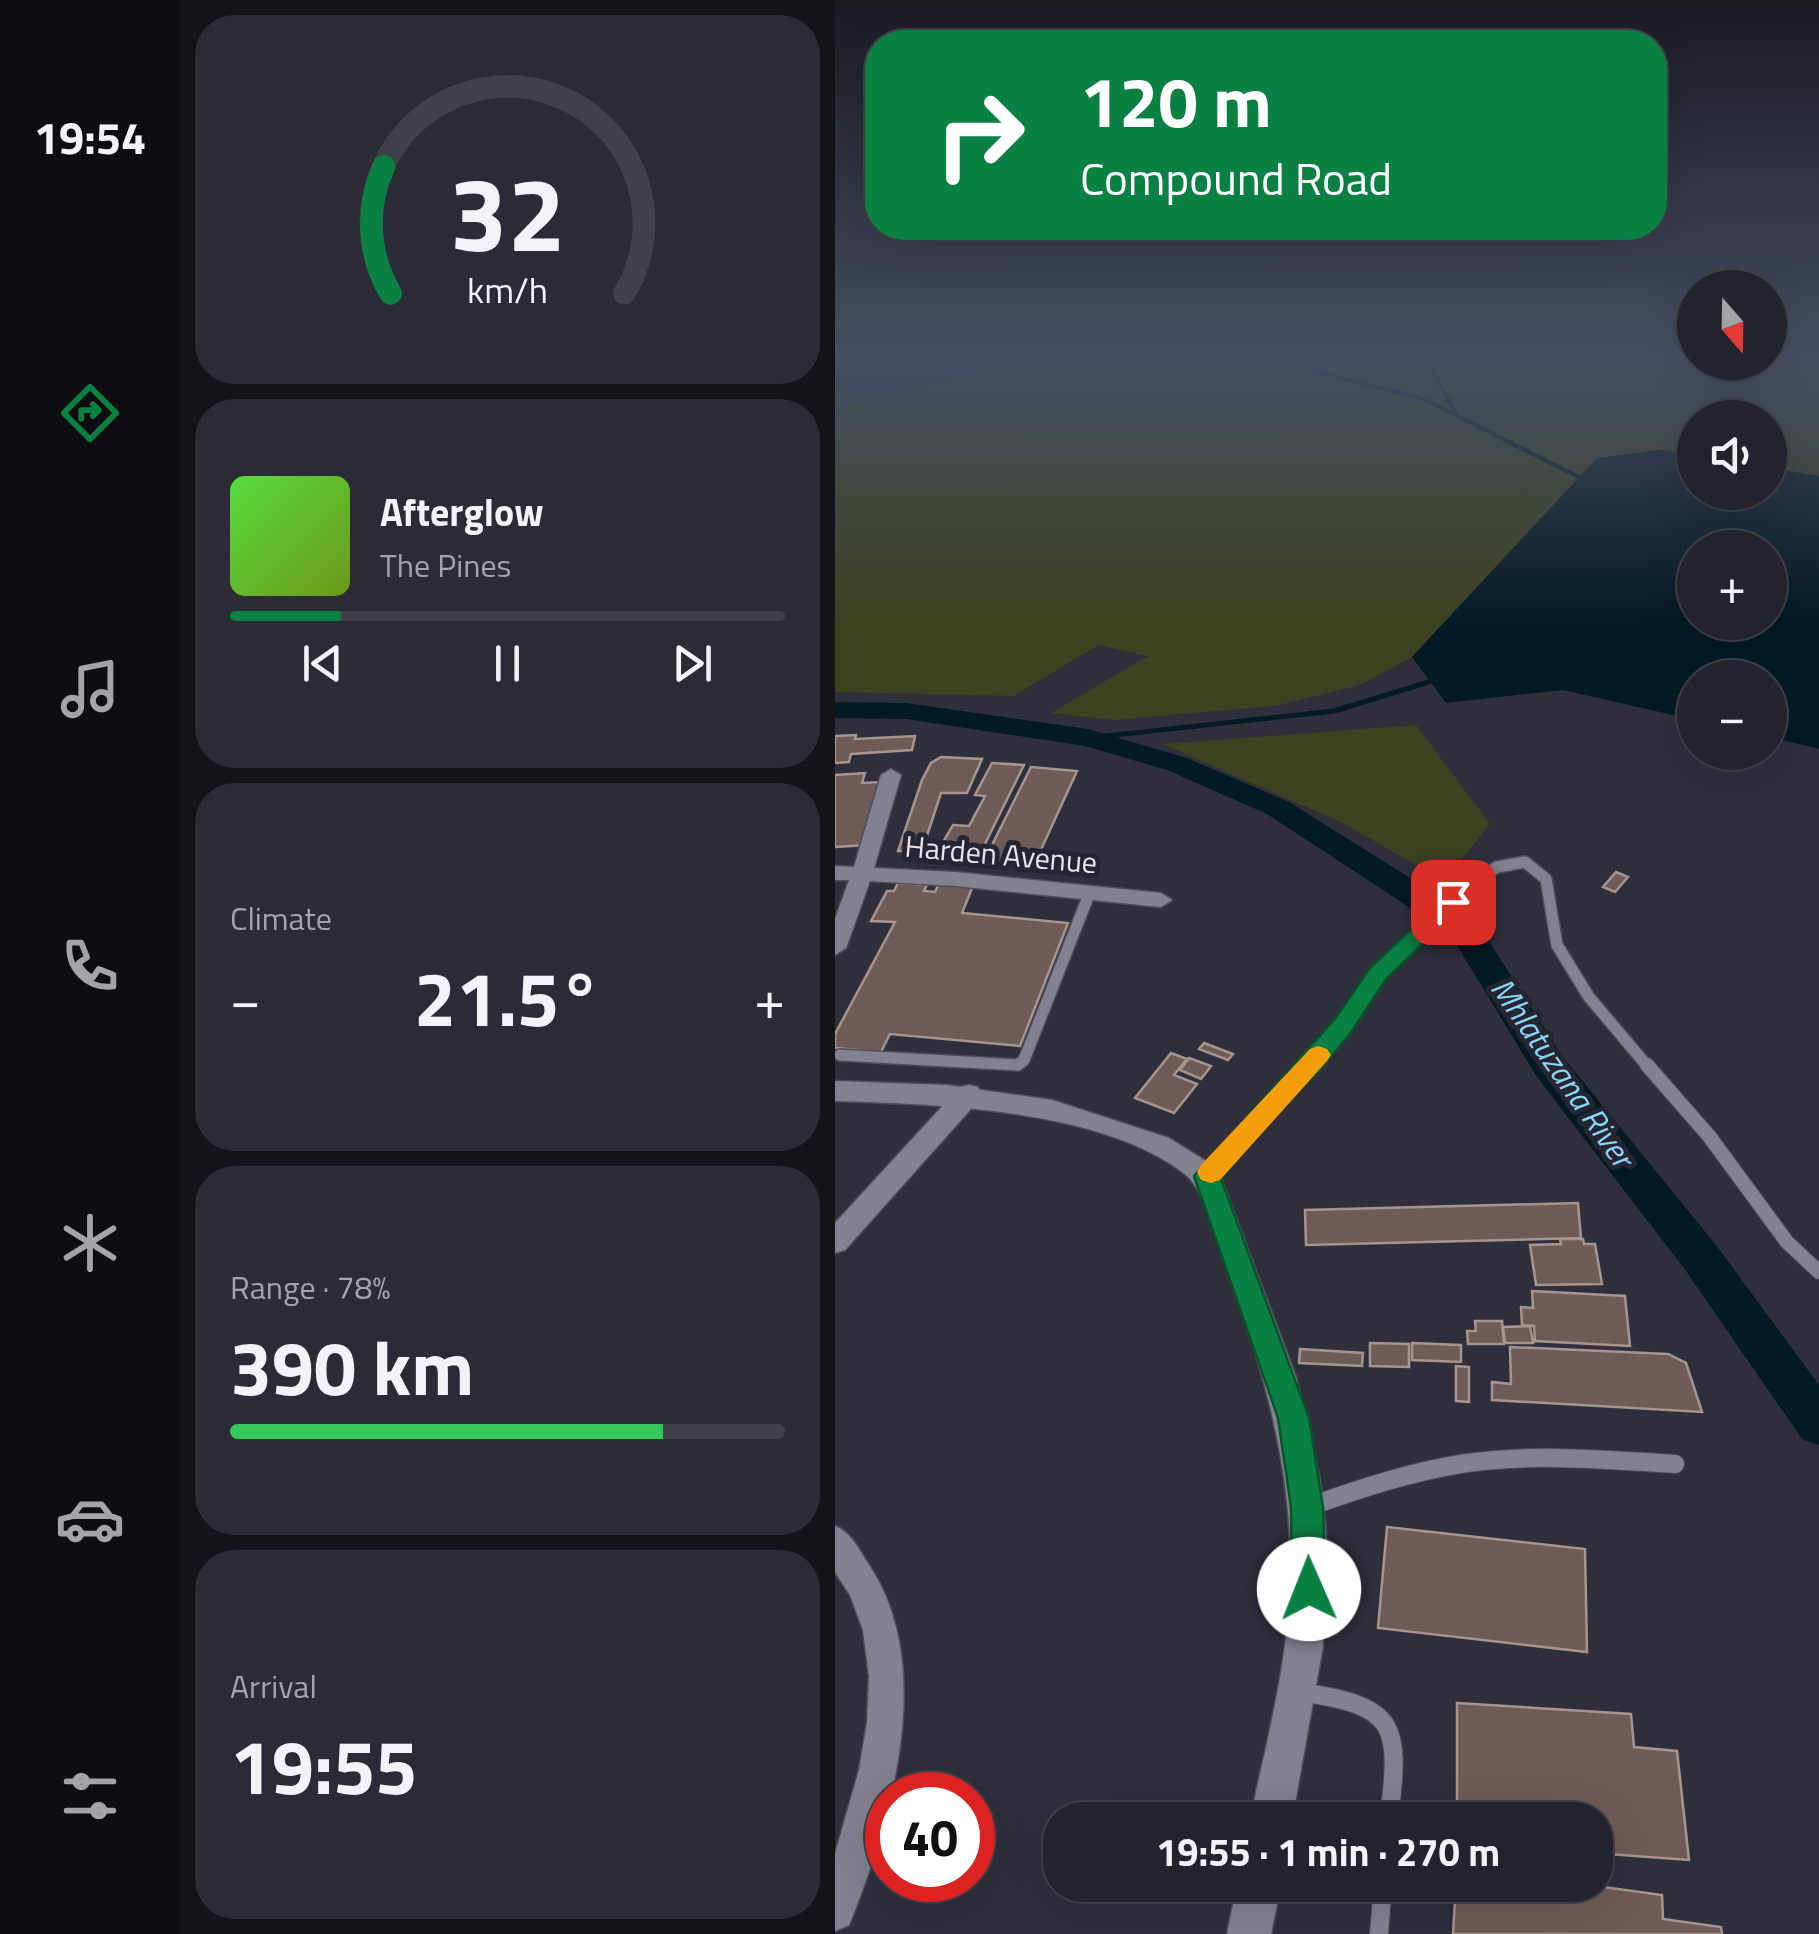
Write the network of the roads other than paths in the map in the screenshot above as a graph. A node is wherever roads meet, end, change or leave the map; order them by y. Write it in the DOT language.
graph roads {
  1 [pos="891,774"];
  2 [pos="863,872"];
  3 [pos="835,873"];
  4 [pos="1090,892"];
  5 [pos="1161,900"];
  6 [pos="835,948"];
  7 [pos="840,1055"];
  8 [pos="835,1091"];
  9 [pos="969,1094"];
  10 [pos="1207,1176"];
  11 [pos="835,1242"];
  12 [pos="1819,1272"];
  13 [pos="1675,1464"];
  14 [pos="1307,1507"];
  15 [pos="835,1542"];
  16 [pos="1296,1691"];
  17 [pos="1274,1802"];
  18 [pos="1391,1802"];
  19 [pos="1256,1902"];
  20 [pos="1382,1902"];
  21 [pos="835,1911"];
  22 [pos="1249,1934"];
  23 [pos="1379,1934"];
  1 -- 2 [label="street"];
  2 -- 3 [label="street, Harden Avenue"];
  2 -- 4 [label="street, Harden Avenue"];
  2 -- 6 [label="street"];
  4 -- 5 [label="street, Harden Avenue"];
  4 -- 7 [label="lane"];
  8 -- 9 [label="street"];
  9 -- 10 [label="street"];
  9 -- 11 [label="street"];
  10 -- 12 [label="lane"];
  10 -- 14 [label="street"];
  13 -- 14 [label="lane"];
  14 -- 16 [label="street"];
  15 -- 21 [label="street"];
  16 -- 17 [label="street"];
  16 -- 18 [label="lane"];
  19 -- 22 [label="street"];
  20 -- 23 [label="lane"];
}
